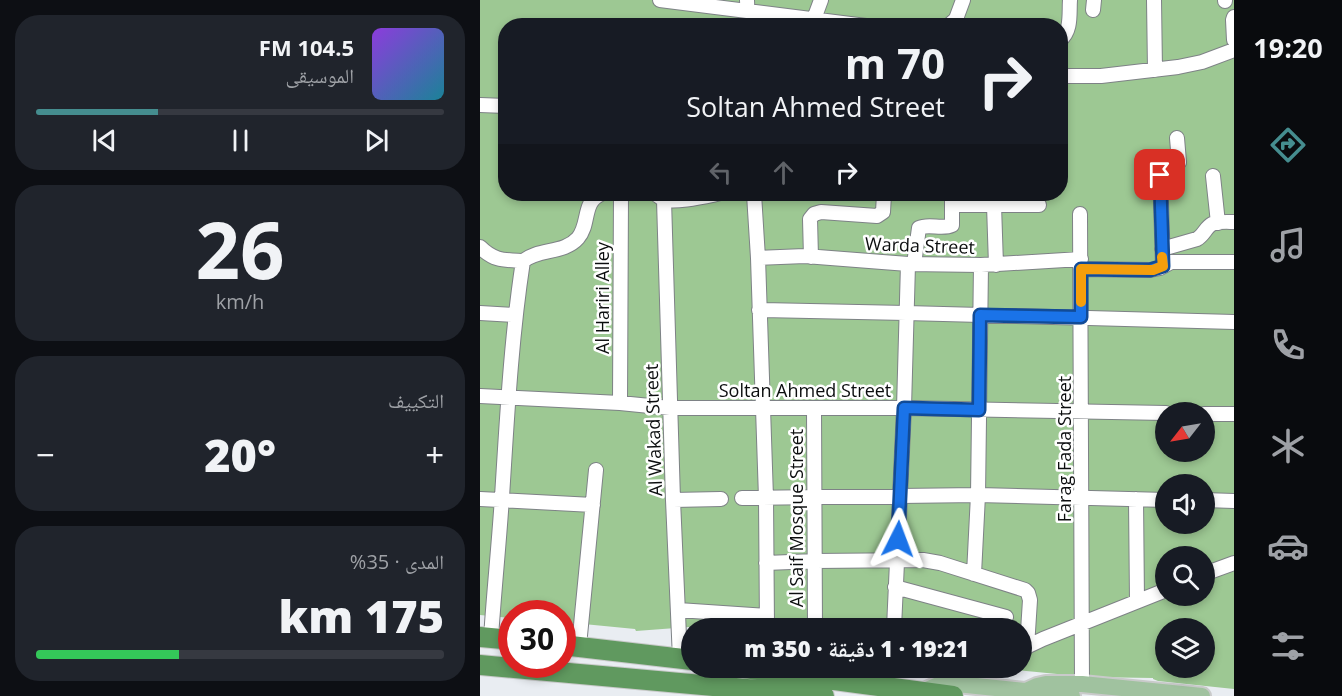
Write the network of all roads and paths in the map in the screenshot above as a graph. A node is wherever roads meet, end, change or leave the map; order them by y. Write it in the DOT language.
graph roads {
  1 [pos="660,0"];
  2 [pos="821,0"];
  3 [pos="963,0"];
  4 [pos="1070,0"];
  5 [pos="1154,0"];
  6 [pos="747,5"];
  7 [pos="1234,17"];
  8 [pos="809,18"];
  9 [pos="814,18"];
  10 [pos="956,18"];
  11 [pos="1068,28"];
  12 [pos="1234,40"];
  13 [pos="1234,50"];
  14 [pos="1155,70"];
  15 [pos="1068,76"];
  16 [pos="480,105"];
  17 [pos="498,106"];
  18 [pos="1177,138"];
  19 [pos="1213,176"];
  20 [pos="591,201"];
  21 [pos="621,201"];
  22 [pos="659,201"];
  23 [pos="754,201"];
  24 [pos="884,201"];
  25 [pos="952,201"];
  26 [pos="966,201"];
  27 [pos="994,205"];
  28 [pos="1038,205"];
  29 [pos="1080,214"];
  30 [pos="1218,222"];
  31 [pos="1234,222"];
  32 [pos="480,247"];
  33 [pos="1162,249"];
  34 [pos="811,257"];
  35 [pos="758,258"];
  36 [pos="523,261"];
  37 [pos="1234,262"];
  38 [pos="911,264"];
  39 [pos="1081,264"];
  40 [pos="981,265"];
  41 [pos="996,265"];
  42 [pos="1163,266"];
  43 [pos="759,310"];
  44 [pos="906,312"];
  45 [pos="480,313"];
  46 [pos="515,315"];
  47 [pos="980,315"];
  48 [pos="1081,317"];
  49 [pos="1234,322"];
  50 [pos="480,396"];
  51 [pos="508,397"];
  52 [pos="620,403"];
  53 [pos="762,407"];
  54 [pos="670,408"];
  55 [pos="814,408"];
  56 [pos="904,408"];
  57 [pos="979,410"];
  58 [pos="1082,412"];
  59 [pos="1155,413"];
  60 [pos="1215,414"];
  61 [pos="1234,414"];
  62 [pos="596,470"];
  63 [pos="978,495"];
  64 [pos="900,497"];
  65 [pos="742,498"];
  66 [pos="766,498"];
  67 [pos="814,498"];
  68 [pos="1082,498"];
  69 [pos="480,499"];
  70 [pos="721,499"];
  71 [pos="1136,499"];
  72 [pos="502,500"];
  73 [pos="673,500"];
  74 [pos="1155,500"];
  75 [pos="1215,500"];
  76 [pos="1234,501"];
  77 [pos="593,505"];
  78 [pos="814,561"];
  79 [pos="897,561"];
  80 [pos="766,563"];
  81 [pos="1234,563"];
  82 [pos="1215,570"];
  83 [pos="974,574"];
  84 [pos="895,587"];
  85 [pos="1155,594"];
  86 [pos="1137,601"];
  87 [pos="678,610"];
  88 [pos="576,613"];
  89 [pos="1006,617"];
  90 [pos="737,618"];
  91 [pos="767,618"];
  92 [pos="815,618"];
  93 [pos="894,618"];
  94 [pos="1028,618"];
  95 [pos="1082,623"];
  96 [pos="681,628"];
  97 [pos="485,638"];
  98 [pos="1032,645"];
  99 [pos="576,646"];
  100 [pos="681,658"];
  101 [pos="480,665"];
  102 [pos="845,678"];
  103 [pos="1077,690"];
  104 [pos="729,691"];
  105 [pos="921,693"];
  106 [pos="824,696"];
  107 [pos="953,696"];
  108 [pos="1202,696"];
  1 -- 6 [label="street"];
  2 -- 9 [label="street"];
  3 -- 10 [label="street"];
  4 -- 11 [label="street"];
  5 -- 14 [label="street"];
  6 -- 8 [label="street"];
  7 -- 12 [label="street"];
  13 -- 14 [label="street"];
  14 -- 15 [label="street"];
  16 -- 17 [label="street"];
  18 -- 33 [label="street"];
  19 -- 30 [label="street"];
  20 -- 36 [label="street"];
  21 -- 52 [label="street, Al Hariri Alley"];
  22 -- 54 [label="street, Al Wakad Street"];
  23 -- 35 [label="street"];
  24 -- 34 [label="street"];
  25 -- 38 [label="street"];
  26 -- 27 [label="street"];
  27 -- 28 [label="street"];
  27 -- 41 [label="street"];
  29 -- 39 [label="street, Farag Fada Street"];
  30 -- 31 [label="street"];
  30 -- 33 [label="street"];
  32 -- 36 [label="street"];
  33 -- 42 [label="street"];
  34 -- 35 [label="street, Warda Street"];
  34 -- 38 [label="street, Warda Street"];
  35 -- 43 [label="street"];
  36 -- 46 [label="street"];
  37 -- 42 [label="street, Warda Street"];
  38 -- 40 [label="street, Warda Street"];
  38 -- 44 [label="street"];
  39 -- 41 [label="street, Warda Street"];
  39 -- 42 [label="street, Warda Street"];
  39 -- 48 [label="street, Farag Fada Street"];
  40 -- 41 [label="street, Warda Street"];
  40 -- 47 [label="street"];
  43 -- 44 [label="street"];
  43 -- 53 [label="street"];
  44 -- 47 [label="street"];
  44 -- 56 [label="street"];
  45 -- 46 [label="street"];
  46 -- 51 [label="street"];
  47 -- 48 [label="street"];
  47 -- 57 [label="street"];
  48 -- 49 [label="street"];
  48 -- 58 [label="street, Farag Fada Street"];
  50 -- 51 [label="street, Soltan Ahmed Street"];
  51 -- 52 [label="street, Soltan Ahmed Street"];
  51 -- 72 [label="street"];
  52 -- 54 [label="street, Soltan Ahmed Street"];
  53 -- 54 [label="street, Soltan Ahmed Street"];
  53 -- 55 [label="street, Soltan Ahmed Street"];
  53 -- 66 [label="street"];
  54 -- 73 [label="street, Al Wakad Street"];
  55 -- 56 [label="street, Soltan Ahmed Street"];
  55 -- 67 [label="street, Al Saif Mosque Street"];
  56 -- 57 [label="street, Soltan Ahmed Street"];
  56 -- 64 [label="street"];
  57 -- 58 [label="street, Soltan Ahmed Street"];
  57 -- 63 [label="street"];
  58 -- 59 [label="street, Soltan Ahmed Street"];
  58 -- 68 [label="street, Farag Fada Street"];
  60 -- 61 [label="street"];
  62 -- 77 [label="street"];
  63 -- 64 [label="street"];
  63 -- 68 [label="street"];
  63 -- 83 [label="street"];
  64 -- 67 [label="street"];
  64 -- 79 [label="street"];
  65 -- 66 [label="street"];
  66 -- 67 [label="street"];
  66 -- 80 [label="street"];
  67 -- 78 [label="street, Al Saif Mosque Street"];
  68 -- 71 [label="street"];
  68 -- 95 [label="street, Farag Fada Street"];
  69 -- 72 [label="street"];
  70 -- 73 [label="street"];
  71 -- 74 [label="street"];
  71 -- 86 [label="street"];
  72 -- 77 [label="street"];
  72 -- 97 [label="street"];
  73 -- 87 [label="street, Al Wakad Street"];
  75 -- 76 [label="street"];
  77 -- 88 [label="street"];
  78 -- 79 [label="street"];
  78 -- 80 [label="street"];
  78 -- 92 [label="street, Al Saif Mosque Street"];
  79 -- 83 [label="street"];
  79 -- 84 [label="street"];
  80 -- 91 [label="street"];
  81 -- 82 [label="street"];
  83 -- 94 [label="street"];
  84 -- 89 [label="street"];
  84 -- 93 [label="street"];
  85 -- 86 [label="street"];
  86 -- 95 [label="street"];
  87 -- 90 [label="street"];
  87 -- 96 [label="street, Al Wakad Street"];
  95 -- 98 [label="street"];
  95 -- 103 [label="street, Farag Fada Street"];
  99 -- 100 [label="highway"];
  101 -- 104 [label="highway"];
  102 -- 105 [label="highway"];
  103 -- 105 [label="main road"];
  103 -- 108 [label="main road"];
  104 -- 106 [label="highway"];
  105 -- 107 [label="highway"];
}
